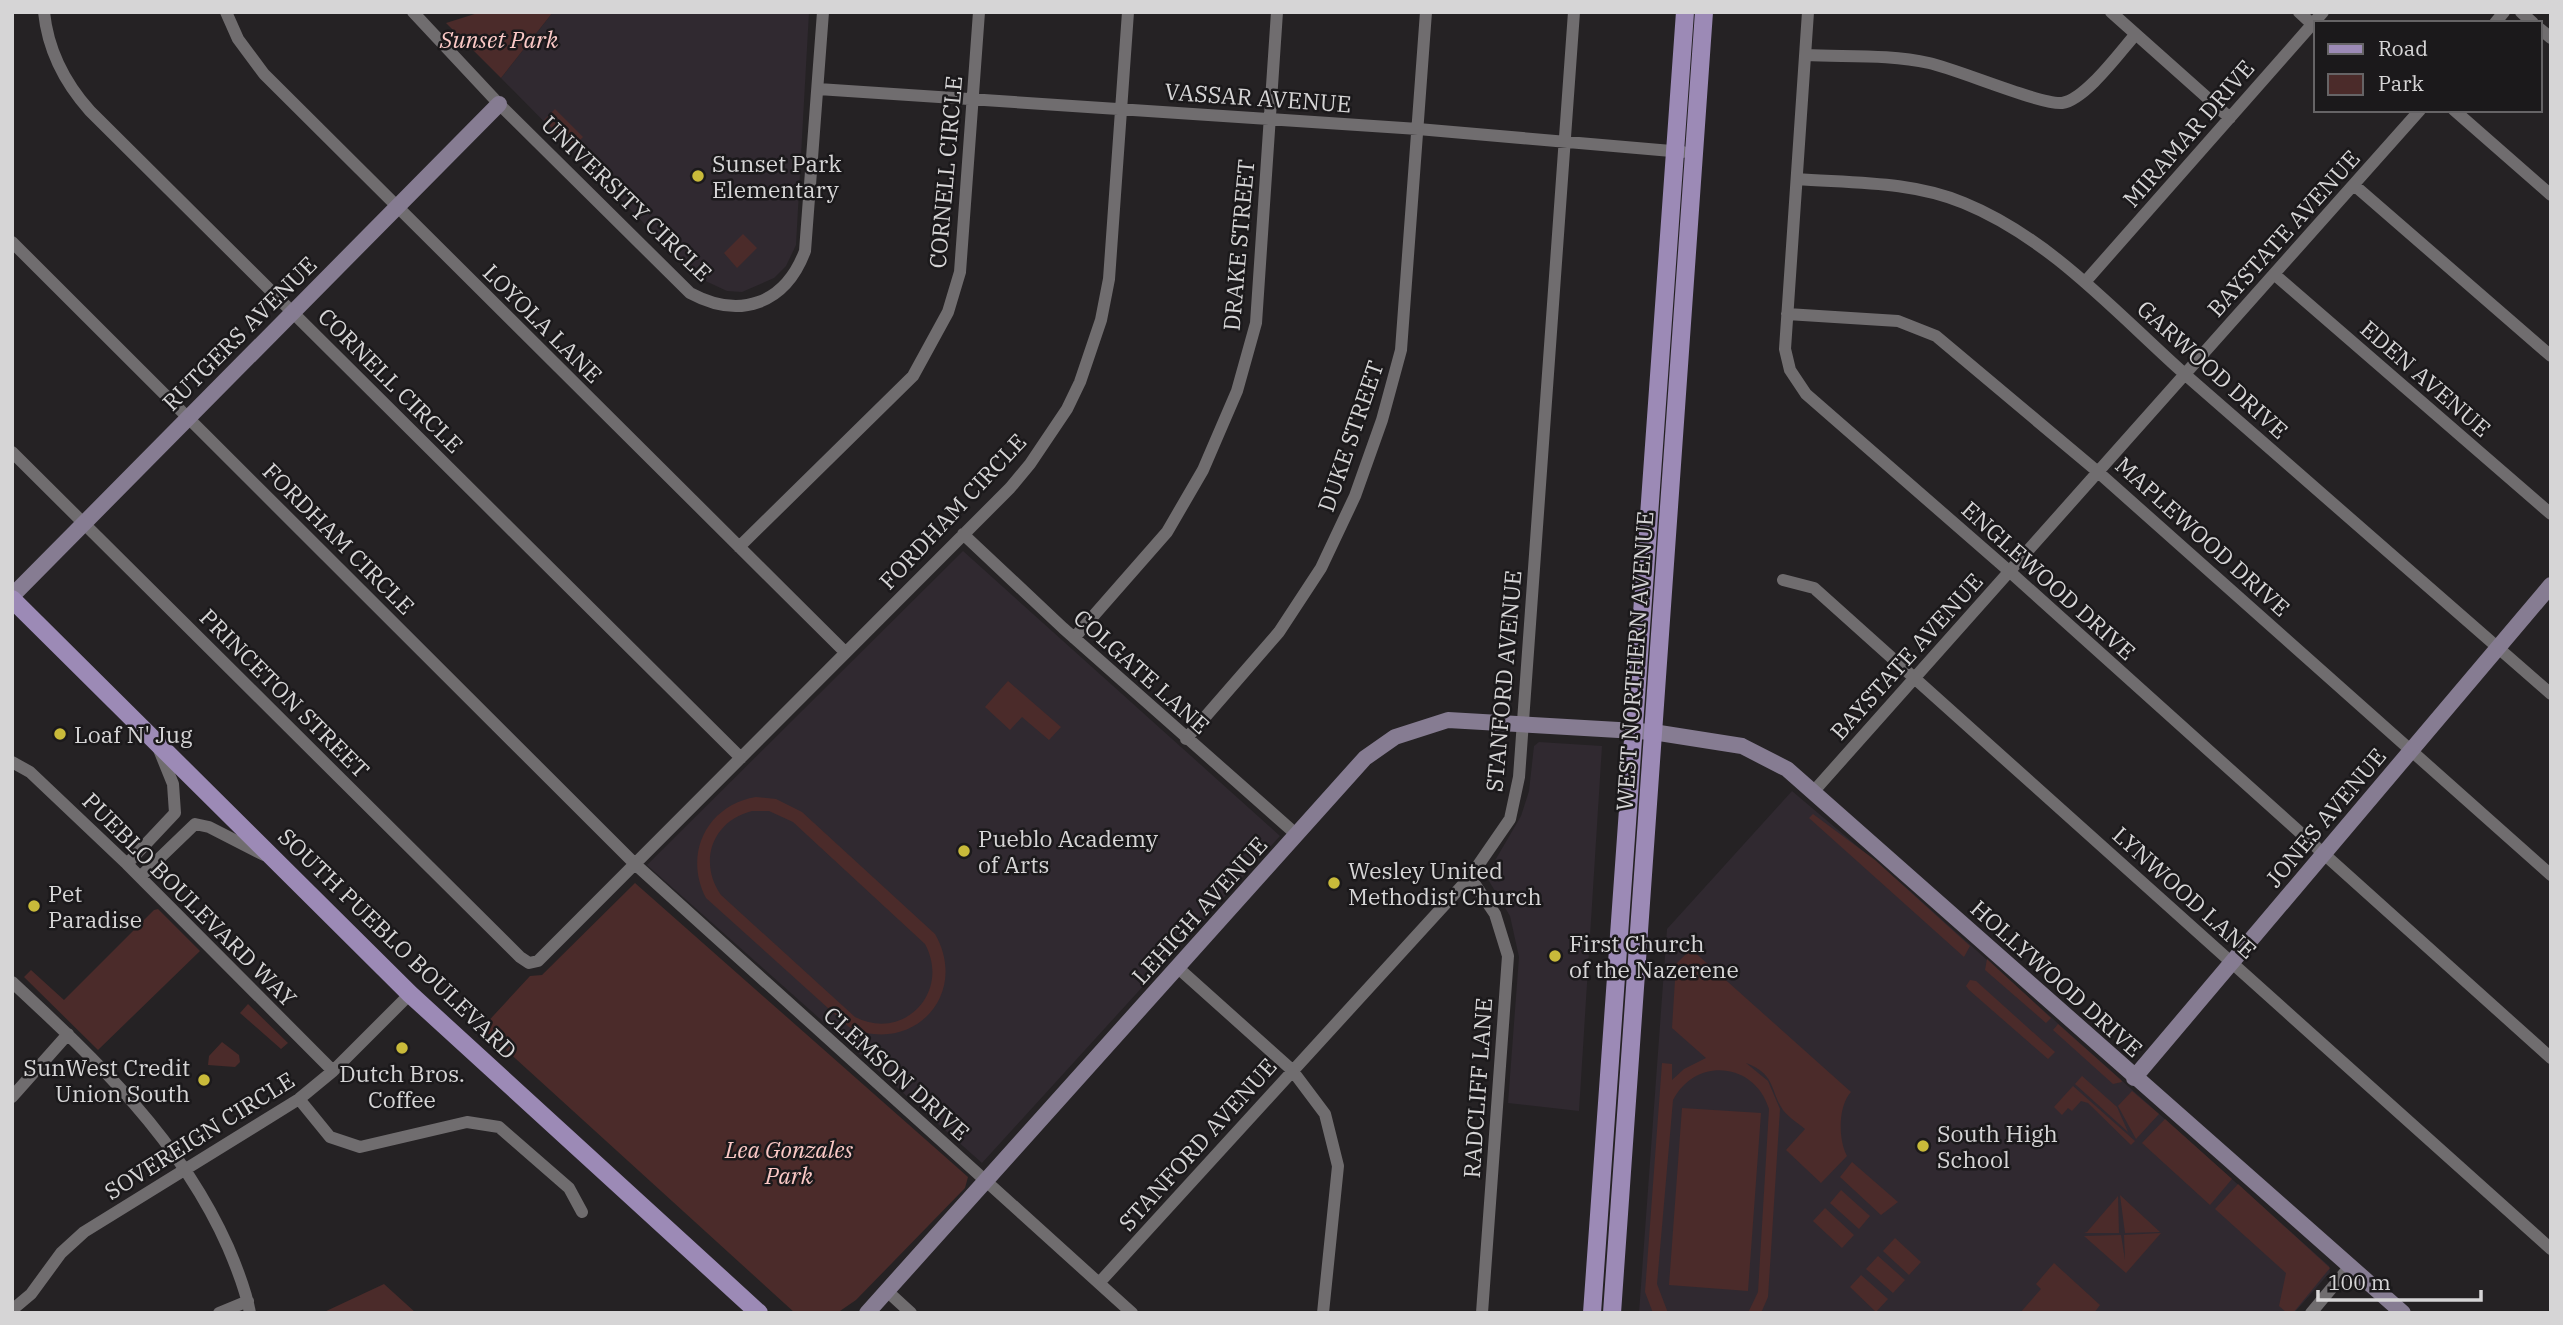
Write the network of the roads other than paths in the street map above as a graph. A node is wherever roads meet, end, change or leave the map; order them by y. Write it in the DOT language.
graph roads {
  1 [pos="44,12"];
  2 [pos="226,12"];
  3 [pos="413,12"];
  4 [pos="823,12"];
  5 [pos="979,12"];
  6 [pos="1128,12"];
  7 [pos="1278,12"];
  8 [pos="1426,12"];
  9 [pos="1574,12"];
  10 [pos="1685,12"];
  11 [pos="1704,12"];
  12 [pos="1808,12"];
  13 [pos="2111,12"];
  14 [pos="2299,12"];
  15 [pos="2312,24"];
  16 [pos="2136,35"];
  17 [pos="1806,55"];
  18 [pos="818,89"];
  19 [pos="973,98"];
  20 [pos="499,104"];
  21 [pos="1121,108"];
  22 [pos="2418,112"];
  23 [pos="2456,112"];
  24 [pos="2230,118"];
  25 [pos="1269,120"];
  26 [pos="1418,129"];
  27 [pos="1565,143"];
  28 [pos="1675,151"];
  29 [pos="1694,153"];
  30 [pos="1797,179"];
  31 [pos="2354,185"];
  32 [pos="2551,195"];
  33 [pos="397,207"];
  34 [pos="12,243"];
  35 [pos="2274,274"];
  36 [pos="2085,282"];
  37 [pos="292,311"];
  38 [pos="1787,314"];
  39 [pos="2551,356"];
  40 [pos="2186,375"];
  41 [pos="187,417"];
  42 [pos="12,452"];
  43 [pos="2098,472"];
  44 [pos="2551,514"];
  45 [pos="84,523"];
  46 [pos="963,534"];
  47 [pos="739,547"];
  48 [pos="2009,571"];
  49 [pos="1783,580"];
  50 [pos="2551,585"];
  51 [pos="12,597"];
  52 [pos="1074,638"];
  53 [pos="2498,647"];
  54 [pos="845,652"];
  55 [pos="1914,679"];
  56 [pos="2551,694"];
  57 [pos="1523,726"];
  58 [pos="1644,732"];
  59 [pos="1186,739"];
  60 [pos="155,741"];
  61 [pos="2412,750"];
  62 [pos="741,758"];
  63 [pos="12,762"];
  64 [pos="1814,791"];
  65 [pos="1297,835"];
  66 [pos="2323,854"];
  67 [pos="276,861"];
  68 [pos="127,864"];
  69 [pos="635,864"];
  70 [pos="2551,875"];
  71 [pos="140,877"];
  72 [pos="1470,877"];
  73 [pos="2232,962"];
  74 [pos="528,963"];
  75 [pos="1177,967"];
  76 [pos="12,982"];
  77 [pos="410,994"];
  78 [pos="68,1034"];
  79 [pos="2551,1058"];
  80 [pos="1292,1070"];
  81 [pos="333,1071"];
  82 [pos="2134,1078"];
  83 [pos="12,1097"];
  84 [pos="299,1099"];
  85 [pos="184,1169"];
  86 [pos="987,1181"];
  87 [pos="582,1212"];
  88 [pos="2551,1249"];
  89 [pos="2351,1265"];
  90 [pos="1099,1283"];
  91 [pos="887,1291"];
  92 [pos="249,1307"];
  93 [pos="12,1310"];
  94 [pos="219,1313"];
  95 [pos="759,1313"];
  96 [pos="867,1313"];
  97 [pos="911,1313"];
  98 [pos="1132,1313"];
  99 [pos="1323,1313"];
  100 [pos="1482,1313"];
  101 [pos="1592,1313"];
  102 [pos="1612,1313"];
  103 [pos="2311,1313"];
  104 [pos="2403,1313"];
  1 -- 37 [label="street, CORNELL CIRCLE"];
  2 -- 33 [label="street, LOYOLA LANE"];
  3 -- 20 [label="street, UNIVERSITY CIRCLE"];
  4 -- 18 [label="street, UNIVERSITY CIRCLE"];
  5 -- 19 [label="street, CORNELL CIRCLE"];
  6 -- 21 [label="street, FORDHAM CIRCLE"];
  7 -- 25 [label="street, DRAKE STREET"];
  8 -- 26 [label="street, DUKE STREET"];
  9 -- 27 [label="street, STANFORD AVENUE"];
  10 -- 28 [label="main road, WEST NORTHERN AVENUE"];
  11 -- 29 [label="main road, WEST NORTHERN AVENUE"];
  12 -- 17 [label="street, ENGLEWOOD DRIVE"];
  13 -- 16 [label="street"];
  14 -- 15 [label="street"];
  15 -- 24 [label="street, MIRAMAR DRIVE"];
  16 -- 17 [label="street"];
  16 -- 24 [label="street"];
  17 -- 30 [label="street, ENGLEWOOD DRIVE"];
  18 -- 19 [label="street, VASSAR AVENUE"];
  18 -- 20 [label="street, UNIVERSITY CIRCLE"];
  19 -- 21 [label="street, VASSAR AVENUE"];
  19 -- 47 [label="street, CORNELL CIRCLE"];
  20 -- 33 [label="street, RUTGERS AVENUE"];
  21 -- 25 [label="street, VASSAR AVENUE"];
  21 -- 46 [label="street, FORDHAM CIRCLE"];
  22 -- 31 [label="street, BAYSTATE AVENUE"];
  23 -- 32 [label="street"];
  24 -- 36 [label="street, MIRAMAR DRIVE"];
  25 -- 26 [label="street, VASSAR AVENUE"];
  25 -- 52 [label="street, DRAKE STREET"];
  26 -- 27 [label="street, VASSAR AVENUE"];
  26 -- 59 [label="street, DUKE STREET"];
  27 -- 28 [label="street, VASSAR AVENUE"];
  27 -- 57 [label="street, STANFORD AVENUE"];
  28 -- 29 [label="street, VASSAR AVENUE"];
  28 -- 58 [label="main road, WEST NORTHERN AVENUE"];
  29 -- 58 [label="main road, WEST NORTHERN AVENUE"];
  30 -- 36 [label="street, GARWOOD DRIVE"];
  30 -- 38 [label="street, ENGLEWOOD DRIVE"];
  31 -- 35 [label="street, BAYSTATE AVENUE"];
  31 -- 39 [label="street"];
  33 -- 37 [label="street, RUTGERS AVENUE"];
  33 -- 47 [label="street, LOYOLA LANE"];
  34 -- 41 [label="street, FORDHAM CIRCLE"];
  35 -- 40 [label="street, BAYSTATE AVENUE"];
  35 -- 44 [label="street, EDEN AVENUE"];
  36 -- 40 [label="street, GARWOOD DRIVE"];
  37 -- 41 [label="street, RUTGERS AVENUE"];
  37 -- 62 [label="street, CORNELL CIRCLE"];
  38 -- 43 [label="street, MAPLEWOOD DRIVE"];
  38 -- 48 [label="street, ENGLEWOOD DRIVE"];
  40 -- 43 [label="street, BAYSTATE AVENUE"];
  40 -- 53 [label="street, GARWOOD DRIVE"];
  41 -- 45 [label="street, RUTGERS AVENUE"];
  41 -- 69 [label="street, FORDHAM CIRCLE"];
  42 -- 45 [label="street, PRINCETON STREET"];
  43 -- 48 [label="street, BAYSTATE AVENUE"];
  43 -- 61 [label="street, MAPLEWOOD DRIVE"];
  45 -- 51 [label="street, RUTGERS AVENUE"];
  45 -- 74 [label="street, PRINCETON STREET"];
  46 -- 52 [label="street, COLGATE LANE"];
  46 -- 54 [label="street, FORDHAM CIRCLE"];
  47 -- 54 [label="street, LOYOLA LANE"];
  48 -- 55 [label="street, BAYSTATE AVENUE"];
  48 -- 66 [label="street, ENGLEWOOD DRIVE"];
  49 -- 55 [label="street, LYNWOOD LANE"];
  50 -- 53 [label="street, JONES AVENUE"];
  51 -- 60 [label="main road, SOUTH PUEBLO BOULEVARD"];
  52 -- 59 [label="street, COLGATE LANE"];
  53 -- 56 [label="street, GARWOOD DRIVE"];
  53 -- 61 [label="street, JONES AVENUE"];
  54 -- 62 [label="street, FORDHAM CIRCLE"];
  55 -- 64 [label="street, BAYSTATE AVENUE"];
  55 -- 73 [label="street, LYNWOOD LANE"];
  57 -- 58 [label="street, LEHIGH AVENUE"];
  57 -- 65 [label="street, LEHIGH AVENUE"];
  57 -- 72 [label="street, STANFORD AVENUE"];
  58 -- 64 [label="street, HOLLYWOOD DRIVE"];
  58 -- 101 [label="main road, WEST NORTHERN AVENUE"];
  58 -- 102 [label="main road, WEST NORTHERN AVENUE"];
  59 -- 65 [label="street, COLGATE LANE"];
  60 -- 67 [label="main road, SOUTH PUEBLO BOULEVARD"];
  60 -- 68 [label="street"];
  61 -- 66 [label="street, JONES AVENUE"];
  61 -- 70 [label="street, MAPLEWOOD DRIVE"];
  62 -- 69 [label="street, FORDHAM CIRCLE"];
  63 -- 68 [label="street, PUEBLO BOULEVARD WAY"];
  64 -- 82 [label="street, HOLLYWOOD DRIVE"];
  65 -- 75 [label="street, LEHIGH AVENUE"];
  66 -- 73 [label="street, JONES AVENUE"];
  66 -- 79 [label="street, ENGLEWOOD DRIVE"];
  67 -- 71 [label="street"];
  67 -- 77 [label="main road, SOUTH PUEBLO BOULEVARD"];
  68 -- 71 [label="street, PUEBLO BOULEVARD WAY"];
  69 -- 74 [label="street, FORDHAM CIRCLE"];
  69 -- 86 [label="street, CLEMSON DRIVE"];
  71 -- 81 [label="street, PUEBLO BOULEVARD WAY"];
  72 -- 80 [label="street, STANFORD AVENUE"];
  72 -- 100 [label="street, RADCLIFF LANE"];
  73 -- 82 [label="street, JONES AVENUE"];
  73 -- 88 [label="street, LYNWOOD LANE"];
  75 -- 80 [label="street"];
  75 -- 86 [label="street, LEHIGH AVENUE"];
  76 -- 78 [label="street"];
  77 -- 81 [label="street, SOVEREIGN CIRCLE"];
  77 -- 95 [label="main road, SOUTH PUEBLO BOULEVARD"];
  78 -- 83 [label="street"];
  78 -- 85 [label="street"];
  80 -- 90 [label="street, STANFORD AVENUE"];
  80 -- 99 [label="street"];
  81 -- 84 [label="street, SOVEREIGN CIRCLE"];
  82 -- 89 [label="street, HOLLYWOOD DRIVE"];
  84 -- 85 [label="street, SOVEREIGN CIRCLE"];
  84 -- 87 [label="street"];
  85 -- 92 [label="street"];
  85 -- 93 [label="street, SOVEREIGN CIRCLE"];
  86 -- 90 [label="street, CLEMSON DRIVE"];
  86 -- 91 [label="street, LEHIGH AVENUE"];
  89 -- 103 [label="street"];
  89 -- 104 [label="street, HOLLYWOOD DRIVE"];
  90 -- 98 [label="street, CLEMSON DRIVE"];
  91 -- 96 [label="street, LEHIGH AVENUE"];
  91 -- 97 [label="street"];
  92 -- 94 [label="street"];
}
